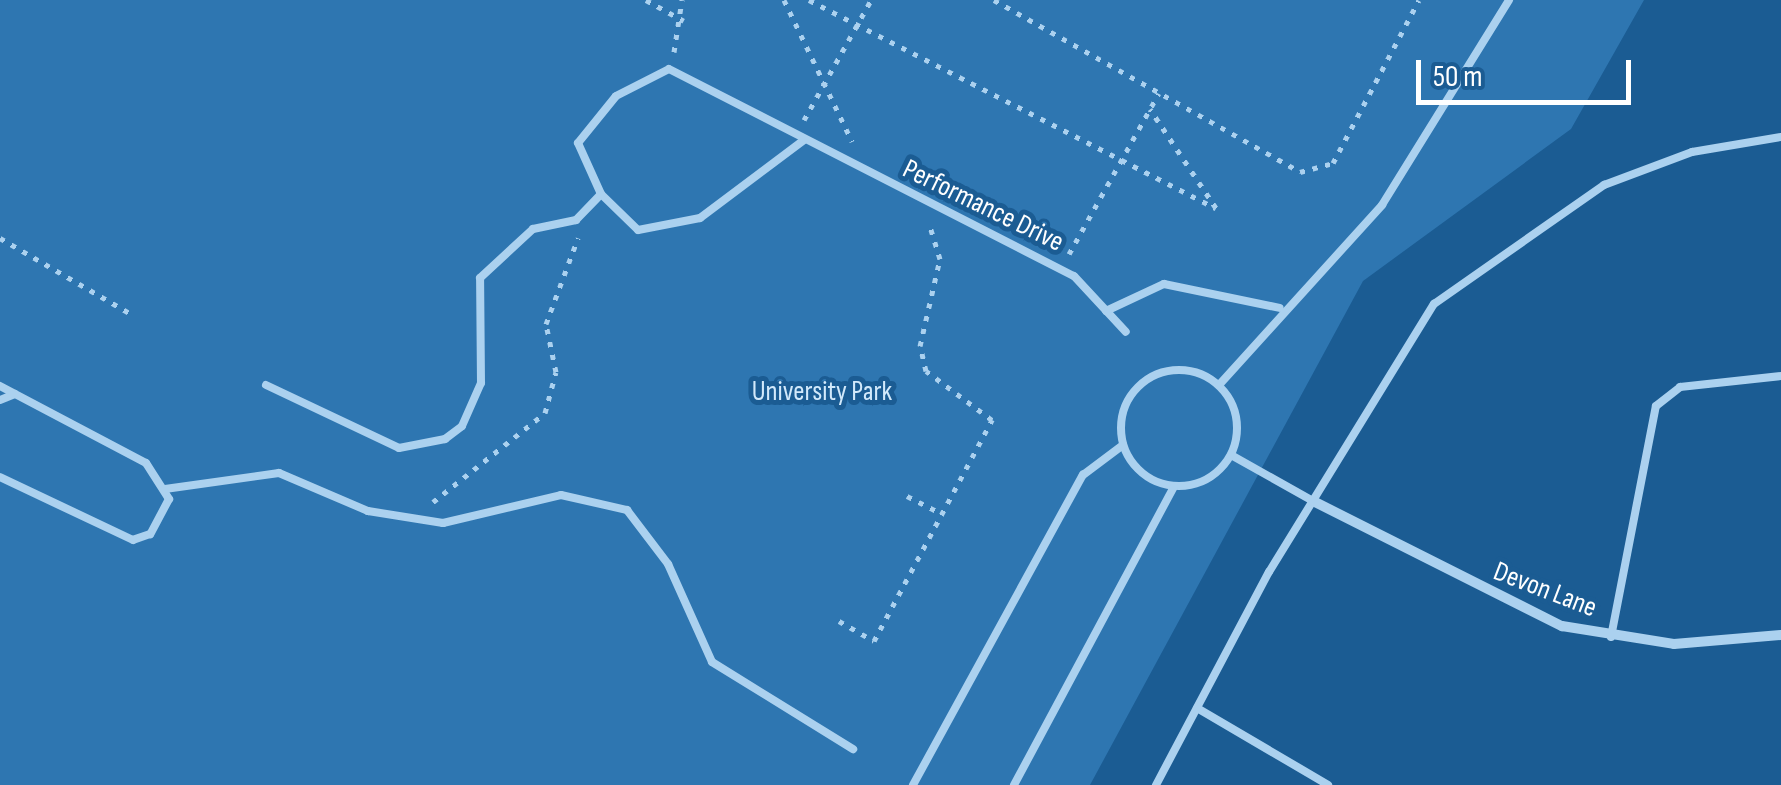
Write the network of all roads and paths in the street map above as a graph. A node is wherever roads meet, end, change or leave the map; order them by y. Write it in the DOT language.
graph roads {
  1 [pos="646,0"];
  2 [pos="682,0"];
  3 [pos="784,0"];
  4 [pos="809,0"];
  5 [pos="871,0"];
  6 [pos="994,0"];
  7 [pos="1419,0"];
  8 [pos="1509,0"];
  9 [pos="684,21"];
  10 [pos="858,25"];
  11 [pos="669,69"];
  12 [pos="824,84"];
  13 [pos="1159,93"];
  14 [pos="1150,109"];
  15 [pos="800,138"];
  16 [pos="1781,138"];
  17 [pos="1122,159"];
  18 [pos="868,174"];
  19 [pos="601,194"];
  20 [pos="924,206"];
  21 [pos="576,220"];
  22 [pos="0,238"];
  23 [pos="1060,270"];
  24 [pos="1280,308"];
  25 [pos="1106,311"];
  26 [pos="134,315"];
  27 [pos="1126,332"];
  28 [pos="1781,376"];
  29 [pos="266,385"];
  30 [pos="1218,385"];
  31 [pos="0,386"];
  32 [pos="14,394"];
  33 [pos="0,400"];
  34 [pos="1123,445"];
  35 [pos="1231,454"];
  36 [pos="0,477"];
  37 [pos="1174,486"];
  38 [pos="165,489"];
  39 [pos="907,496"];
  40 [pos="1313,501"];
  41 [pos="942,514"];
  42 [pos="420,520"];
  43 [pos="839,621"];
  44 [pos="1781,636"];
  45 [pos="1610,637"];
  46 [pos="1197,708"];
  47 [pos="853,749"];
  48 [pos="914,785"];
  49 [pos="1014,785"];
  50 [pos="1156,785"];
  51 [pos="1328,785"];
  1 -- 9 [label="path"];
  2 -- 9 [label="path"];
  3 -- 12 [label="path"];
  4 -- 10 [label="path"];
  5 -- 10 [label="path"];
  6 -- 13 [label="path"];
  7 -- 13 [label="path"];
  8 -- 24 [label="lane"];
  9 -- 11 [label="path"];
  10 -- 12 [label="path"];
  10 -- 17 [label="path"];
  11 -- 15 [label="lane, Performance Drive"];
  11 -- 19 [label="lane"];
  12 -- 15 [label="path"];
  12 -- 18 [label="path"];
  13 -- 14 [label="path"];
  14 -- 17 [label="path"];
  14 -- 17 [label="path"];
  15 -- 18 [label="lane, Performance Drive"];
  15 -- 19 [label="lane"];
  16 -- 40 [label="lane"];
  17 -- 23 [label="path"];
  18 -- 20 [label="lane, Performance Drive"];
  19 -- 21 [label="lane"];
  20 -- 23 [label="lane, Performance Drive"];
  20 -- 41 [label="path"];
  21 -- 29 [label="lane"];
  21 -- 42 [label="path"];
  22 -- 26 [label="path"];
  23 -- 25 [label="lane, Performance Drive"];
  24 -- 25 [label="lane"];
  24 -- 30 [label="lane"];
  25 -- 27 [label="lane, Performance Drive"];
  28 -- 45 [label="lane"];
  30 -- 34 [label="lane"];
  30 -- 35 [label="lane"];
  31 -- 32 [label="lane"];
  32 -- 33 [label="lane"];
  32 -- 38 [label="lane"];
  34 -- 37 [label="lane"];
  34 -- 48 [label="lane"];
  35 -- 37 [label="lane"];
  35 -- 40 [label="lane"];
  36 -- 38 [label="lane"];
  37 -- 49 [label="lane"];
  38 -- 42 [label="lane"];
  39 -- 41 [label="path"];
  40 -- 45 [label="street, Devon Lane"];
  40 -- 46 [label="lane"];
  41 -- 43 [label="path"];
  42 -- 47 [label="lane"];
  44 -- 45 [label="street, Devon Lane"];
  46 -- 50 [label="lane"];
  46 -- 51 [label="lane"];
}
